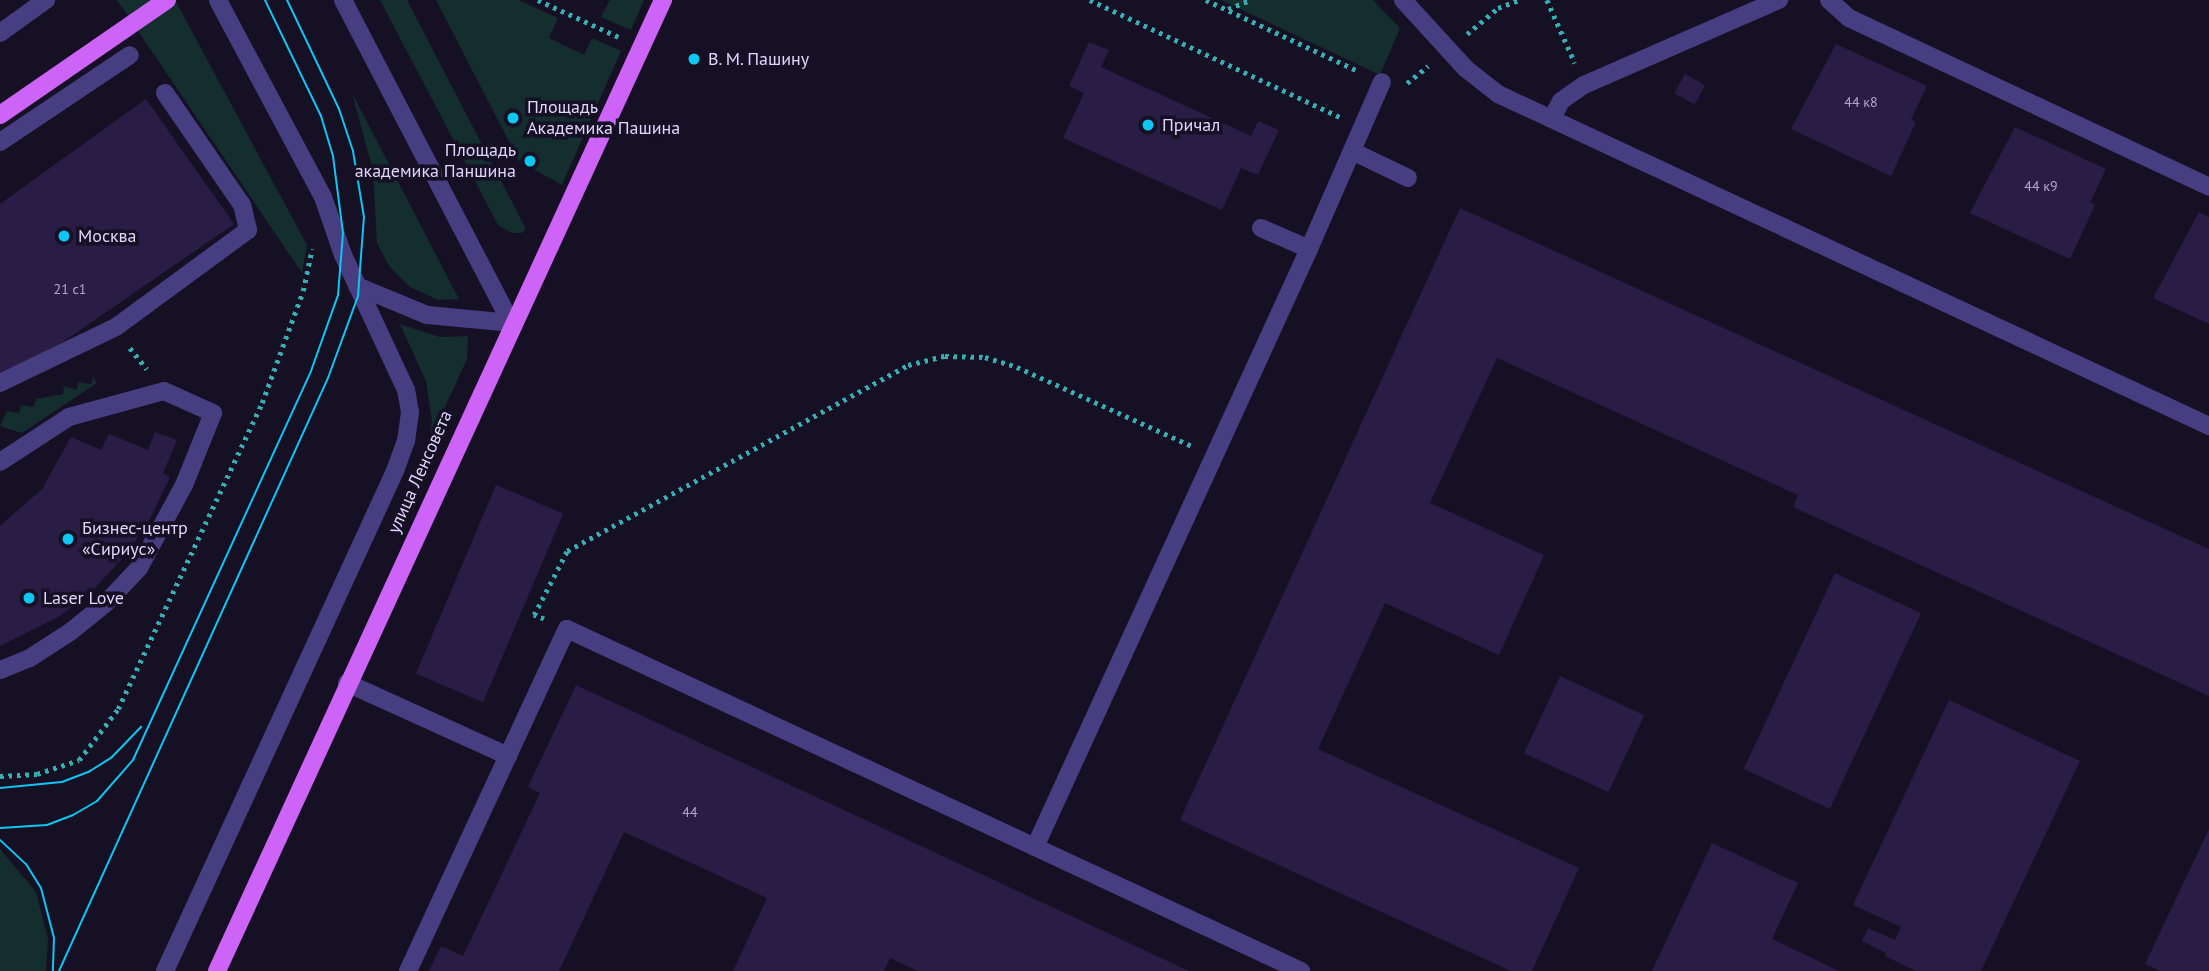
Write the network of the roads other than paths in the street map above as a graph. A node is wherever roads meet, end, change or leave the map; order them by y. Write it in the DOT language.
graph roads {
  1 [pos="27,0"];
  2 [pos="46,0"];
  3 [pos="167,0"];
  4 [pos="218,0"];
  5 [pos="343,0"];
  6 [pos="663,0"];
  7 [pos="1403,0"];
  8 [pos="1779,0"];
  9 [pos="1829,0"];
  10 [pos="5,29"];
  11 [pos="130,55"];
  12 [pos="1382,82"];
  13 [pos="165,93"];
  14 [pos="0,115"];
  15 [pos="1552,118"];
  16 [pos="0,142"];
  17 [pos="1352,151"];
  18 [pos="1408,178"];
  19 [pos="2209,187"];
  20 [pos="1261,228"];
  21 [pos="1309,250"];
  22 [pos="357,286"];
  23 [pos="511,323"];
  24 [pos="0,383"];
  25 [pos="2209,426"];
  26 [pos="0,462"];
  27 [pos="0,670"];
  28 [pos="347,683"];
  29 [pos="508,756"];
  30 [pos="1035,847"];
  31 [pos="165,971"];
  32 [pos="217,971"];
  33 [pos="408,971"];
  34 [pos="1301,971"];
  1 -- 10 [label="street"];
  2 -- 10 [label="street"];
  3 -- 14 [label="main road"];
  4 -- 22 [label="street, улица Ленсовета"];
  5 -- 23 [label="street"];
  6 -- 23 [label="main road"];
  7 -- 15 [label="street"];
  8 -- 15 [label="street"];
  9 -- 19 [label="street"];
  11 -- 16 [label="street"];
  12 -- 17 [label="street"];
  13 -- 24 [label="street"];
  15 -- 25 [label="street"];
  17 -- 18 [label="street"];
  17 -- 21 [label="street"];
  20 -- 21 [label="street"];
  21 -- 30 [label="street"];
  22 -- 23 [label="street"];
  22 -- 31 [label="street, улица Ленсовета"];
  23 -- 28 [label="main road, улица Ленсовета"];
  26 -- 27 [label="street"];
  28 -- 29 [label="street"];
  28 -- 32 [label="main road, улица Ленсовета"];
  29 -- 30 [label="street"];
  29 -- 33 [label="street"];
  30 -- 34 [label="street"];
}
